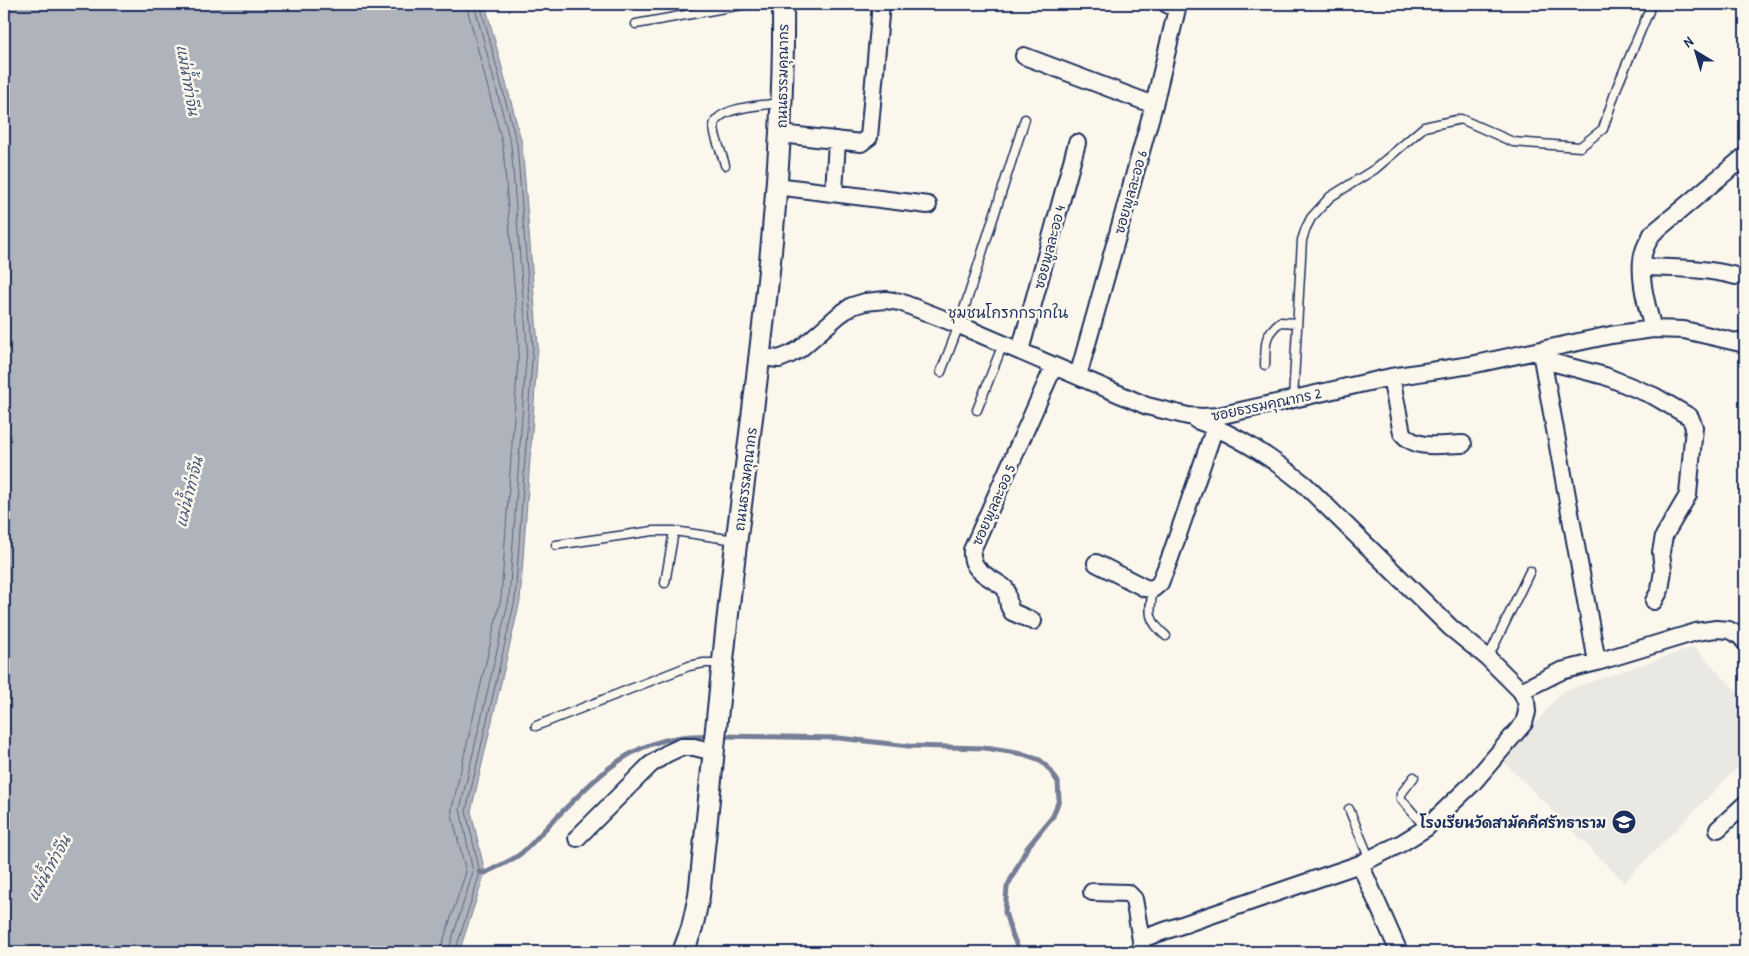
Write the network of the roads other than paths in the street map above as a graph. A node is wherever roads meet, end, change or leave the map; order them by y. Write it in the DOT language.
graph roads {
  1 [pos="746,4"];
  2 [pos="783,4"];
  3 [pos="882,4"];
  4 [pos="1649,4"];
  5 [pos="1172,6"];
  6 [pos="636,24"];
  7 [pos="1024,56"];
  8 [pos="782,103"];
  9 [pos="1154,105"];
  10 [pos="1025,120"];
  11 [pos="781,134"];
  12 [pos="837,140"];
  13 [pos="1078,143"];
  14 [pos="1745,156"];
  15 [pos="725,165"];
  16 [pos="776,186"];
  17 [pos="834,193"];
  18 [pos="928,205"];
  19 [pos="1642,267"];
  20 [pos="1736,276"];
  21 [pos="1297,323"];
  22 [pos="959,325"];
  23 [pos="1654,329"];
  24 [pos="1004,344"];
  25 [pos="1745,344"];
  26 [pos="1020,351"];
  27 [pos="1542,355"];
  28 [pos="760,357"];
  29 [pos="1265,365"];
  30 [pos="1054,366"];
  31 [pos="941,372"];
  32 [pos="1078,376"];
  33 [pos="1391,377"];
  34 [pos="1293,399"];
  35 [pos="977,410"];
  36 [pos="1180,414"];
  37 [pos="1215,427"];
  38 [pos="1463,444"];
  39 [pos="674,531"];
  40 [pos="737,540"];
  41 [pos="556,545"];
  42 [pos="1096,563"];
  43 [pos="1530,570"];
  44 [pos="665,583"];
  45 [pos="1153,589"];
  46 [pos="1654,601"];
  47 [pos="1033,621"];
  48 [pos="1166,636"];
  49 [pos="1745,642"];
  50 [pos="1488,658"];
  51 [pos="1597,662"];
  52 [pos="724,663"];
  53 [pos="1521,691"];
  54 [pos="536,726"];
  55 [pos="715,748"];
  56 [pos="1414,777"];
  57 [pos="1745,804"];
  58 [pos="1349,809"];
  59 [pos="1426,828"];
  60 [pos="1718,829"];
  61 [pos="577,838"];
  62 [pos="1365,862"];
  63 [pos="1092,892"];
  64 [pos="1142,946"];
  65 [pos="683,952"];
  66 [pos="1399,952"];
  1 -- 6 [label="lane"];
  2 -- 8 [label="street, ถนนธรรมคุณากร"];
  3 -- 12 [label="street"];
  4 -- 21 [label="lane"];
  5 -- 9 [label="street, ซอยพูลละออ 6"];
  7 -- 9 [label="street"];
  8 -- 11 [label="street, ถนนธรรมคุณากร"];
  8 -- 15 [label="lane"];
  9 -- 32 [label="street, ซอยพูลละออ 6"];
  10 -- 22 [label="lane"];
  11 -- 12 [label="street"];
  11 -- 16 [label="street, ถนนธรรมคุณากร"];
  12 -- 17 [label="street"];
  13 -- 26 [label="street, ซอยพูลละออ 4"];
  14 -- 19 [label="street"];
  16 -- 17 [label="street"];
  16 -- 28 [label="street, ถนนธรรมคุณากร"];
  17 -- 18 [label="street"];
  19 -- 20 [label="street"];
  19 -- 23 [label="street"];
  21 -- 29 [label="lane"];
  21 -- 34 [label="lane"];
  22 -- 24 [label="street, ซอยธรรมคุณากร 2"];
  22 -- 28 [label="street, ซอยธรรมคุณากร 2"];
  22 -- 31 [label="lane"];
  23 -- 25 [label="street, ซอยธรรมคุณากร 2"];
  23 -- 27 [label="street, ซอยธรรมคุณากร 2"];
  24 -- 26 [label="street, ซอยธรรมคุณากร 2"];
  24 -- 35 [label="lane"];
  26 -- 30 [label="street, ซอยธรรมคุณากร 2"];
  27 -- 33 [label="street, ซอยธรรมคุณากร 2"];
  27 -- 46 [label="street"];
  27 -- 51 [label="street"];
  28 -- 40 [label="street, ถนนธรรมคุณากร"];
  30 -- 32 [label="street, ซอยธรรมคุณากร 2"];
  30 -- 47 [label="street, ซอยพูลละออ 5"];
  32 -- 36 [label="street, ซอยธรรมคุณากร 2"];
  33 -- 34 [label="street, ซอยธรรมคุณากร 2"];
  33 -- 38 [label="street"];
  34 -- 36 [label="street, ซอยธรรมคุณากร 2"];
  36 -- 37 [label="street"];
  37 -- 45 [label="street"];
  37 -- 50 [label="street"];
  39 -- 40 [label="lane"];
  39 -- 41 [label="lane"];
  39 -- 44 [label="lane"];
  40 -- 52 [label="street, ถนนธรรมคุณากร"];
  42 -- 45 [label="street"];
  43 -- 50 [label="lane"];
  45 -- 48 [label="lane"];
  49 -- 51 [label="street"];
  50 -- 53 [label="street"];
  51 -- 53 [label="street"];
  52 -- 54 [label="lane"];
  52 -- 55 [label="street, ถนนธรรมคุณากร"];
  53 -- 59 [label="street"];
  55 -- 61 [label="street"];
  55 -- 65 [label="street, ถนนธรรมคุณากร"];
  56 -- 59 [label="lane"];
  57 -- 60 [label="street"];
  58 -- 62 [label="lane"];
  59 -- 62 [label="street"];
  62 -- 64 [label="street"];
  62 -- 66 [label="street"];
  63 -- 64 [label="street"];
}
